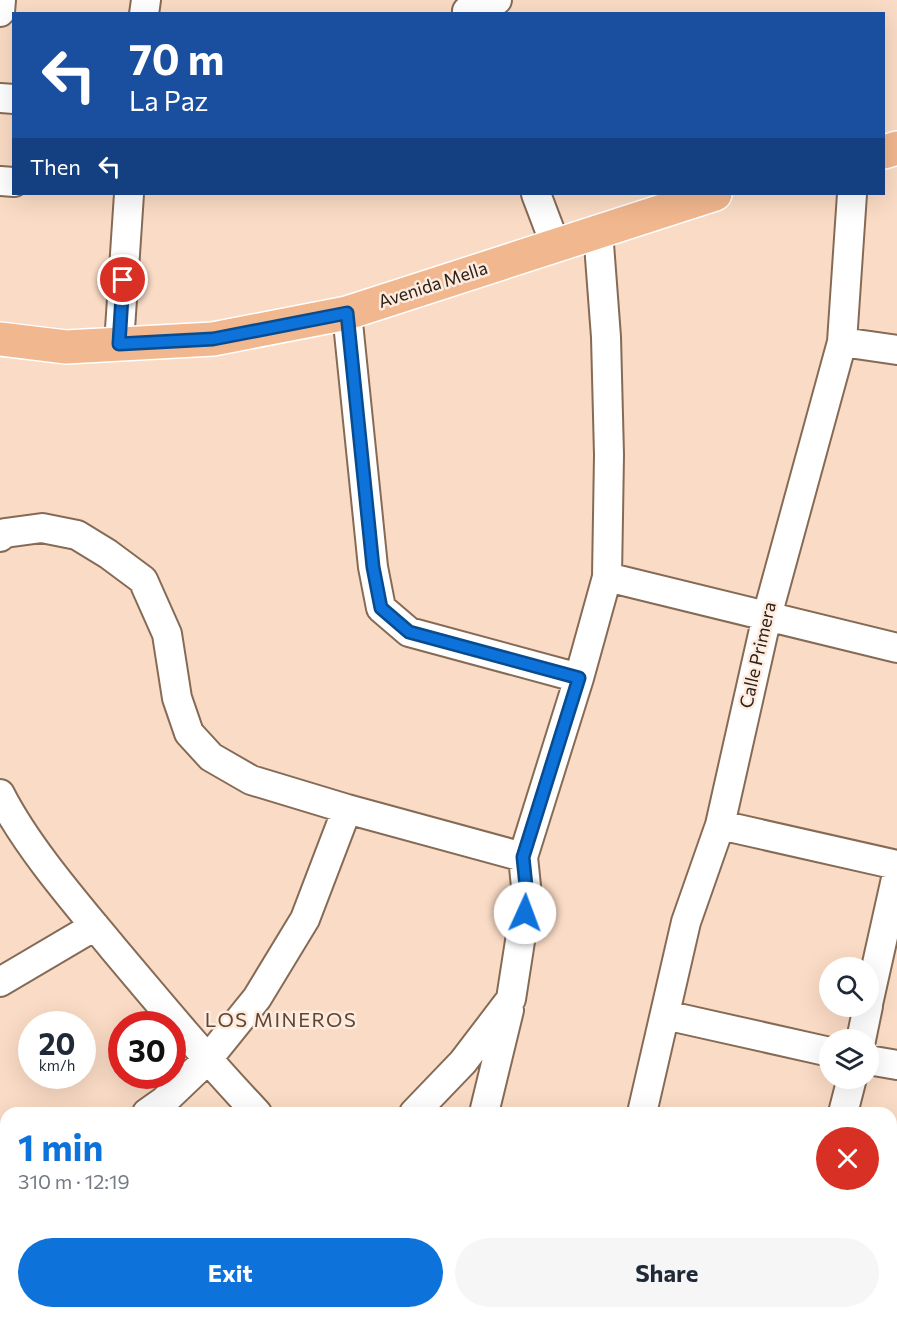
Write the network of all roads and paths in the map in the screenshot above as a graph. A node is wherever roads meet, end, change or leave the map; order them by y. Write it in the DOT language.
graph roads {
  1 [pos="1,0"];
  2 [pos="498,0"];
  3 [pos="462,8"];
  4 [pos="0,12"];
  5 [pos="129,195"];
  6 [pos="536,195"];
  7 [pos="712,195"];
  8 [pos="852,195"];
  9 [pos="598,231"];
  10 [pos="555,244"];
  11 [pos="347,313"];
  12 [pos="0,339"];
  13 [pos="842,342"];
  14 [pos="119,344"];
  15 [pos="897,350"];
  16 [pos="0,537"];
  17 [pos="607,578"];
  18 [pos="767,616"];
  19 [pos="897,648"];
  20 [pos="579,678"];
  21 [pos="0,794"];
  22 [pos="347,809"];
  23 [pos="720,825"];
  24 [pos="523,857"];
  25 [pos="897,865"];
  26 [pos="897,874"];
  27 [pos="95,926"];
  28 [pos="879,957"];
  29 [pos="0,982"];
  30 [pos="512,999"];
  31 [pos="665,1015"];
  32 [pos="819,1050"];
  33 [pos="207,1060"];
  34 [pos="879,1062"];
  35 [pos="897,1065"];
  36 [pos="849,1089"];
  37 [pos="156,1107"];
  38 [pos="251,1107"];
  39 [pos="420,1107"];
  40 [pos="485,1107"];
  41 [pos="643,1107"];
  42 [pos="845,1107"];
  1 -- 4 [label="street"];
  2 -- 3 [label="street"];
  5 -- 14 [label="street"];
  6 -- 10 [label="street"];
  7 -- 9 [label="main road, Avenida Mella"];
  8 -- 13 [label="street, Calle Primera"];
  9 -- 10 [label="main road, Avenida Mella"];
  9 -- 17 [label="street"];
  10 -- 11 [label="main road, Avenida Mella"];
  11 -- 14 [label="main road, Avenida Mella"];
  11 -- 20 [label="street"];
  12 -- 14 [label="main road, Avenida Mella"];
  13 -- 15 [label="street"];
  13 -- 18 [label="street, Calle Primera"];
  16 -- 22 [label="street"];
  17 -- 18 [label="street"];
  17 -- 20 [label="street"];
  18 -- 19 [label="street"];
  18 -- 23 [label="street, Calle Primera"];
  20 -- 24 [label="street"];
  21 -- 27 [label="street"];
  22 -- 24 [label="street"];
  22 -- 33 [label="street"];
  23 -- 25 [label="street"];
  23 -- 31 [label="street, Calle Primera"];
  24 -- 30 [label="street"];
  26 -- 28 [label="street"];
  27 -- 29 [label="street"];
  27 -- 33 [label="street"];
  30 -- 39 [label="street"];
  30 -- 40 [label="street"];
  31 -- 32 [label="street"];
  31 -- 41 [label="street, Calle Primera"];
  33 -- 37 [label="street"];
  33 -- 38 [label="street"];
  34 -- 35 [label="street"];
  36 -- 42 [label="street"];
}
